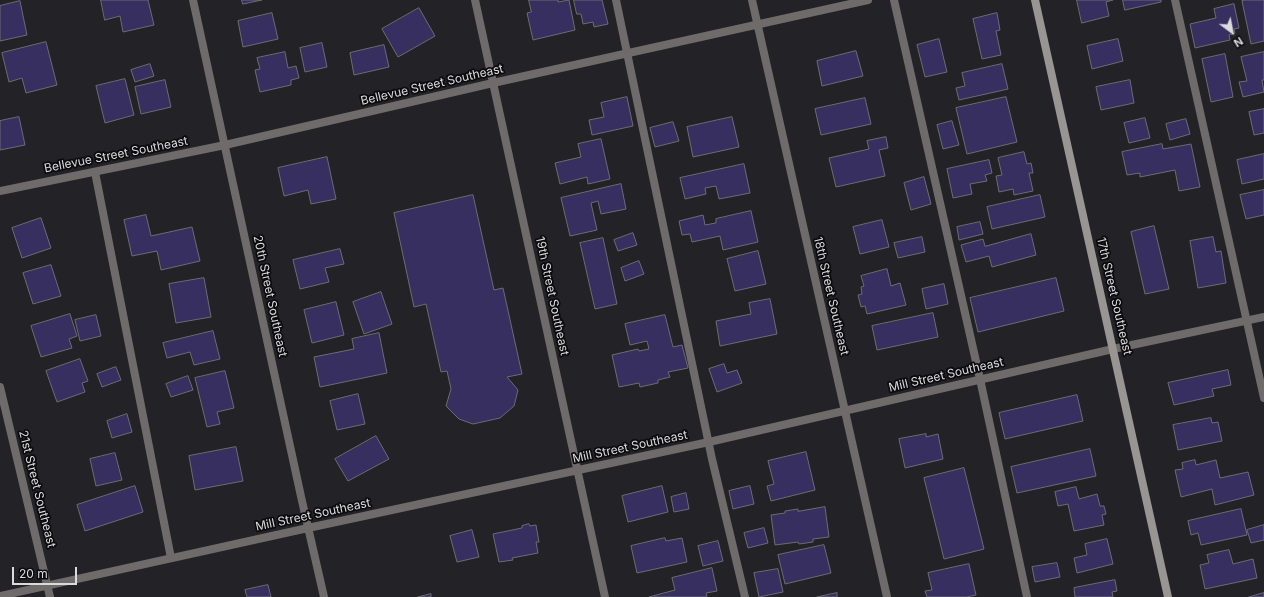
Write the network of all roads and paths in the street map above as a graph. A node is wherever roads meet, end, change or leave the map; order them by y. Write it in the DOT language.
graph roads {
  1 [pos="193,0"];
  2 [pos="475,0"];
  3 [pos="616,0"];
  4 [pos="752,0"];
  5 [pos="868,0"];
  6 [pos="894,0"];
  7 [pos="1035,0"];
  8 [pos="1175,0"];
  9 [pos="757,25"];
  10 [pos="627,53"];
  11 [pos="493,83"];
  12 [pos="225,145"];
  13 [pos="95,172"];
  14 [pos="0,191"];
  15 [pos="1264,317"];
  16 [pos="1246,321"];
  17 [pos="1113,349"];
  18 [pos="980,379"];
  19 [pos="0,391"];
  20 [pos="1264,398"];
  21 [pos="845,410"];
  22 [pos="709,442"];
  23 [pos="579,471"];
  24 [pos="308,528"];
  25 [pos="171,558"];
  26 [pos="48,585"];
  27 [pos="0,596"];
  28 [pos="50,597"];
  29 [pos="324,597"];
  30 [pos="606,597"];
  31 [pos="745,597"];
  32 [pos="887,597"];
  33 [pos="1027,597"];
  34 [pos="1168,597"];
  1 -- 12 [label="street, 20th Street Southeast"];
  2 -- 11 [label="street, 19th Street Southeast"];
  3 -- 10 [label="street"];
  4 -- 9 [label="street, 18th Street Southeast"];
  5 -- 9 [label="street, Bellevue Street Southeast"];
  6 -- 18 [label="street"];
  7 -- 17 [label="main road, 17th Street Southeast"];
  8 -- 16 [label="street"];
  9 -- 10 [label="street, Bellevue Street Southeast"];
  9 -- 21 [label="street, 18th Street Southeast"];
  10 -- 11 [label="street, Bellevue Street Southeast"];
  10 -- 22 [label="street"];
  11 -- 12 [label="street, Bellevue Street Southeast"];
  11 -- 23 [label="street, 19th Street Southeast"];
  12 -- 13 [label="street, Bellevue Street Southeast"];
  12 -- 24 [label="street, 20th Street Southeast"];
  13 -- 14 [label="street, Bellevue Street Southeast"];
  13 -- 25 [label="street"];
  15 -- 16 [label="street, Mill Street Southeast"];
  16 -- 17 [label="street, Mill Street Southeast"];
  16 -- 20 [label="street"];
  17 -- 18 [label="street, Mill Street Southeast"];
  17 -- 34 [label="main road, 17th Street Southeast"];
  18 -- 21 [label="street, Mill Street Southeast"];
  18 -- 33 [label="street"];
  19 -- 26 [label="street, 21st Street Southeast"];
  21 -- 22 [label="street, Mill Street Southeast"];
  21 -- 32 [label="street, 18th Street Southeast"];
  22 -- 23 [label="street, Mill Street Southeast"];
  22 -- 31 [label="street"];
  23 -- 24 [label="street, Mill Street Southeast"];
  23 -- 30 [label="street, 19th Street Southeast"];
  24 -- 25 [label="street, Mill Street Southeast"];
  24 -- 29 [label="street, 20th Street Southeast"];
  25 -- 26 [label="street, Mill Street Southeast"];
  26 -- 27 [label="street, Mill Street Southeast"];
  26 -- 28 [label="street, 21st Street Southeast"];
}
